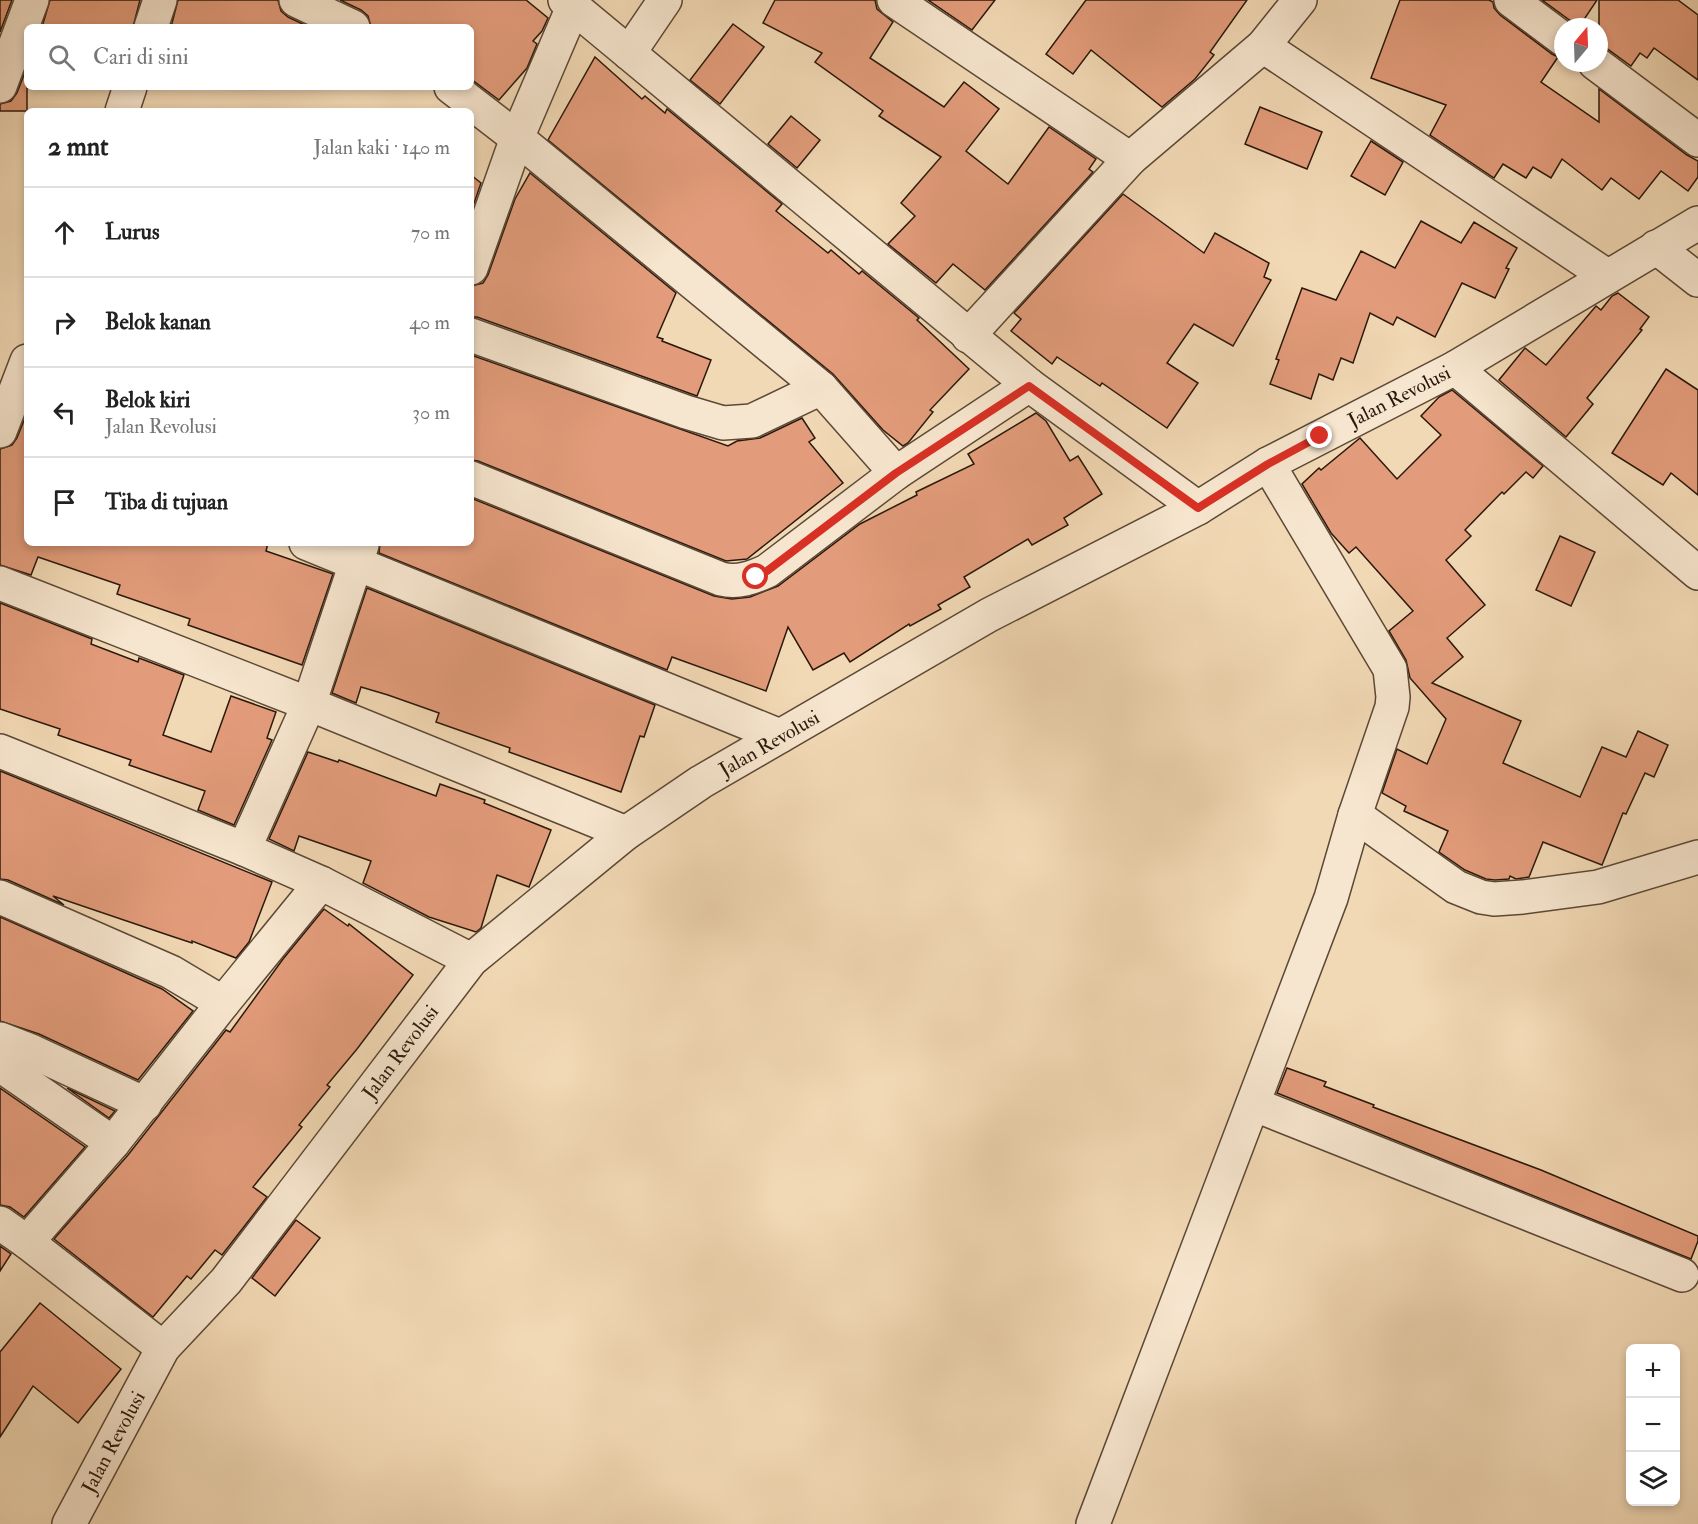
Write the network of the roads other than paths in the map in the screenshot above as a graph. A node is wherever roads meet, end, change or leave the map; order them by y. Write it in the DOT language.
graph roads {
  1 [pos="32,0"];
  2 [pos="160,0"];
  3 [pos="296,0"];
  4 [pos="665,0"];
  5 [pos="894,0"];
  6 [pos="1300,0"];
  7 [pos="1511,0"];
  8 [pos="569,3"];
  9 [pos="152,24"];
  10 [pos="347,24"];
  11 [pos="1554,32"];
  12 [pos="1263,46"];
  13 [pos="629,53"];
  14 [pos="1607,72"];
  15 [pos="0,86"];
  16 [pos="129,90"];
  17 [pos="455,90"];
  18 [pos="123,108"];
  19 [pos="517,138"];
  20 [pos="1698,141"];
  21 [pos="1130,159"];
  22 [pos="1698,223"];
  23 [pos="1656,247"];
  24 [pos="474,260"];
  25 [pos="1607,276"];
  26 [pos="1698,280"];
  27 [pos="474,335"];
  28 [pos="968,336"];
  29 [pos="1455,368"];
  30 [pos="24,373"];
  31 [pos="1029,386"];
  32 [pos="821,388"];
  33 [pos="10,429"];
  34 [pos="1268,464"];
  35 [pos="896,473"];
  36 [pos="474,479"];
  37 [pos="1198,508"];
  38 [pos="322,546"];
  39 [pos="359,553"];
  40 [pos="1698,573"];
  41 [pos="0,583"];
  42 [pos="309,704"];
  43 [pos="780,736"];
  44 [pos="0,751"];
  45 [pos="1356,815"];
  46 [pos="626,833"];
  47 [pos="244,849"];
  48 [pos="1698,857"];
  49 [pos="321,883"];
  50 [pos="0,897"];
  51 [pos="471,960"];
  52 [pos="223,1002"];
  53 [pos="0,1039"];
  54 [pos="0,1065"];
  55 [pos="145,1104"];
  56 [pos="1252,1104"];
  57 [pos="113,1143"];
  58 [pos="0,1223"];
  59 [pos="27,1242"];
  60 [pos="1682,1275"];
  61 [pos="163,1348"];
  62 [pos="69,1524"];
  63 [pos="1093,1524"];
  1 -- 15 [label="street"];
  2 -- 9 [label="street"];
  3 -- 10 [label="street"];
  4 -- 13 [label="street"];
  5 -- 21 [label="street"];
  6 -- 12 [label="street"];
  7 -- 11 [label="street"];
  8 -- 13 [label="street"];
  8 -- 19 [label="street"];
  12 -- 21 [label="street"];
  12 -- 25 [label="street"];
  13 -- 28 [label="street"];
  14 -- 20 [label="street"];
  16 -- 18 [label="street"];
  17 -- 19 [label="street"];
  19 -- 24 [label="street"];
  19 -- 32 [label="street"];
  21 -- 28 [label="street"];
  22 -- 23 [label="street, Jalan Revolusi"];
  23 -- 25 [label="street, Jalan Revolusi"];
  23 -- 26 [label="street"];
  25 -- 29 [label="street, Jalan Revolusi"];
  27 -- 32 [label="street"];
  28 -- 31 [label="street"];
  29 -- 34 [label="street, Jalan Revolusi"];
  29 -- 40 [label="street"];
  30 -- 33 [label="street"];
  31 -- 35 [label="street"];
  31 -- 37 [label="street"];
  32 -- 35 [label="street"];
  34 -- 37 [label="street, Jalan Revolusi"];
  34 -- 45 [label="street"];
  35 -- 36 [label="street"];
  37 -- 43 [label="street, Jalan Revolusi"];
  38 -- 39 [label="street"];
  39 -- 42 [label="street"];
  39 -- 43 [label="street"];
  41 -- 42 [label="street"];
  42 -- 46 [label="street"];
  42 -- 47 [label="street"];
  43 -- 46 [label="street, Jalan Revolusi"];
  44 -- 47 [label="street"];
  45 -- 48 [label="street"];
  45 -- 56 [label="street"];
  46 -- 51 [label="street, Jalan Revolusi"];
  47 -- 49 [label="street"];
  49 -- 51 [label="street"];
  49 -- 52 [label="street"];
  50 -- 52 [label="street"];
  51 -- 61 [label="street, Jalan Revolusi"];
  52 -- 55 [label="street"];
  53 -- 55 [label="street"];
  54 -- 57 [label="street"];
  55 -- 57 [label="street"];
  56 -- 60 [label="street"];
  56 -- 63 [label="street"];
  57 -- 59 [label="street"];
  58 -- 59 [label="street"];
  59 -- 61 [label="street"];
  61 -- 62 [label="street, Jalan Revolusi"];
}
